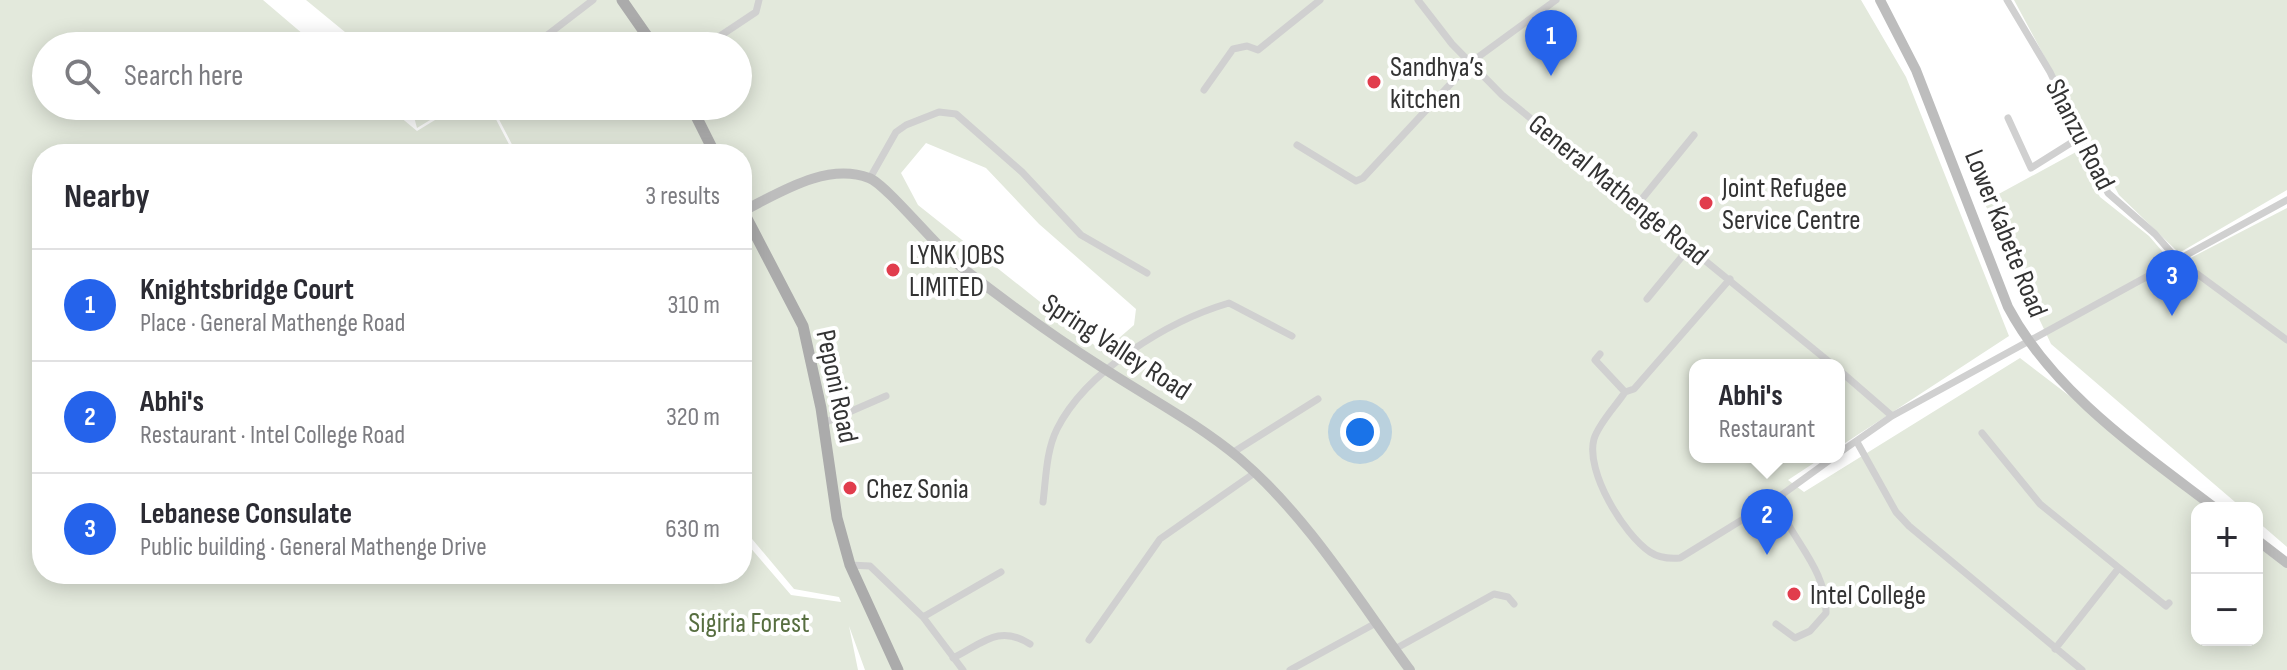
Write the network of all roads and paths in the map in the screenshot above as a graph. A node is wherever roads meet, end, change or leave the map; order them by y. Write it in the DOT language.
graph roads {
  1 [pos="593,0"];
  2 [pos="622,0"];
  3 [pos="759,0"];
  4 [pos="1320,0"];
  5 [pos="1418,0"];
  6 [pos="1556,0"];
  7 [pos="1880,0"];
  8 [pos="2007,0"];
  9 [pos="551,32"];
  10 [pos="644,32"];
  11 [pos="726,32"];
  12 [pos="1470,63"];
  13 [pos="1204,90"];
  14 [pos="2008,118"];
  15 [pos="698,120"];
  16 [pos="1694,135"];
  17 [pos="2082,136"];
  18 [pos="710,144"];
  19 [pos="1297,145"];
  20 [pos="870,178"];
  21 [pos="2287,200"];
  22 [pos="752,205"];
  23 [pos="1637,205"];
  24 [pos="752,229"];
  25 [pos="1689,248"];
  26 [pos="2177,259"];
  27 [pos="1147,273"];
  28 [pos="1730,279"];
  29 [pos="1647,299"];
  30 [pos="1292,336"];
  31 [pos="2287,340"];
  32 [pos="2026,341"];
  33 [pos="1600,354"];
  34 [pos="1826,359"];
  35 [pos="1105,370"];
  36 [pos="1845,375"];
  37 [pos="1625,392"];
  38 [pos="886,396"];
  39 [pos="1318,399"];
  40 [pos="1892,416"];
  41 [pos="824,423"];
  42 [pos="1982,433"];
  43 [pos="1857,442"];
  44 [pos="1845,449"];
  45 [pos="1232,453"];
  46 [pos="1826,463"];
  47 [pos="1253,474"];
  48 [pos="1776,499"];
  49 [pos="1043,502"];
  50 [pos="2208,502"];
  51 [pos="2263,545"];
  52 [pos="2287,563"];
  53 [pos="850,565"];
  54 [pos="2118,569"];
  55 [pos="1001,572"];
  56 [pos="2169,603"];
  57 [pos="1514,604"];
  58 [pos="923,617"];
  59 [pos="1376,623"];
  60 [pos="1776,624"];
  61 [pos="1089,640"];
  62 [pos="1030,644"];
  63 [pos="1395,649"];
  64 [pos="2055,649"];
  65 [pos="953,658"];
  66 [pos="898,670"];
  67 [pos="963,670"];
  68 [pos="1290,670"];
  69 [pos="1410,670"];
  70 [pos="2082,670"];
  1 -- 9 [label="street"];
  2 -- 10 [label="main road"];
  3 -- 11 [label="street"];
  4 -- 13 [label="street"];
  5 -- 12 [label="street, General Mathenge Road"];
  6 -- 12 [label="street"];
  7 -- 32 [label="street, Lower Kabete Road"];
  8 -- 17 [label="street, Shanzu Road"];
  12 -- 19 [label="street"];
  12 -- 23 [label="street, General Mathenge Road"];
  14 -- 17 [label="street"];
  15 -- 18 [label="main road"];
  16 -- 23 [label="street"];
  17 -- 26 [label="street, Shanzu Road"];
  20 -- 22 [label="street"];
  20 -- 27 [label="street"];
  20 -- 35 [label="street, Spring Valley Road"];
  21 -- 26 [label="street"];
  23 -- 25 [label="street, General Mathenge Road"];
  24 -- 41 [label="main road, Peponi Road"];
  25 -- 28 [label="street, General Mathenge Road"];
  25 -- 29 [label="street"];
  26 -- 31 [label="street, Shanzu Road"];
  26 -- 32 [label="street"];
  28 -- 34 [label="street, General Mathenge Road"];
  28 -- 37 [label="street"];
  30 -- 35 [label="street"];
  32 -- 40 [label="street"];
  32 -- 50 [label="street, Lower Kabete Road"];
  33 -- 37 [label="street"];
  35 -- 45 [label="street, Spring Valley Road"];
  35 -- 49 [label="street"];
  36 -- 40 [label="street"];
  37 -- 48 [label="street"];
  38 -- 41 [label="street"];
  39 -- 45 [label="street"];
  40 -- 43 [label="street"];
  41 -- 53 [label="main road, Peponi Road"];
  42 -- 54 [label="street"];
  43 -- 44 [label="street"];
  43 -- 64 [label="street"];
  45 -- 47 [label="street, Spring Valley Road"];
  46 -- 48 [label="street"];
  47 -- 59 [label="street, Spring Valley Road"];
  47 -- 61 [label="street"];
  48 -- 60 [label="street"];
  51 -- 52 [label="street"];
  53 -- 58 [label="street"];
  53 -- 66 [label="main road, Peponi Road"];
  54 -- 56 [label="street"];
  54 -- 64 [label="street"];
  55 -- 58 [label="street"];
  57 -- 63 [label="street"];
  58 -- 65 [label="street"];
  59 -- 63 [label="street, Spring Valley Road"];
  59 -- 68 [label="street"];
  62 -- 65 [label="street"];
  63 -- 69 [label="street, Spring Valley Road"];
  64 -- 70 [label="street"];
  65 -- 67 [label="street"];
}
